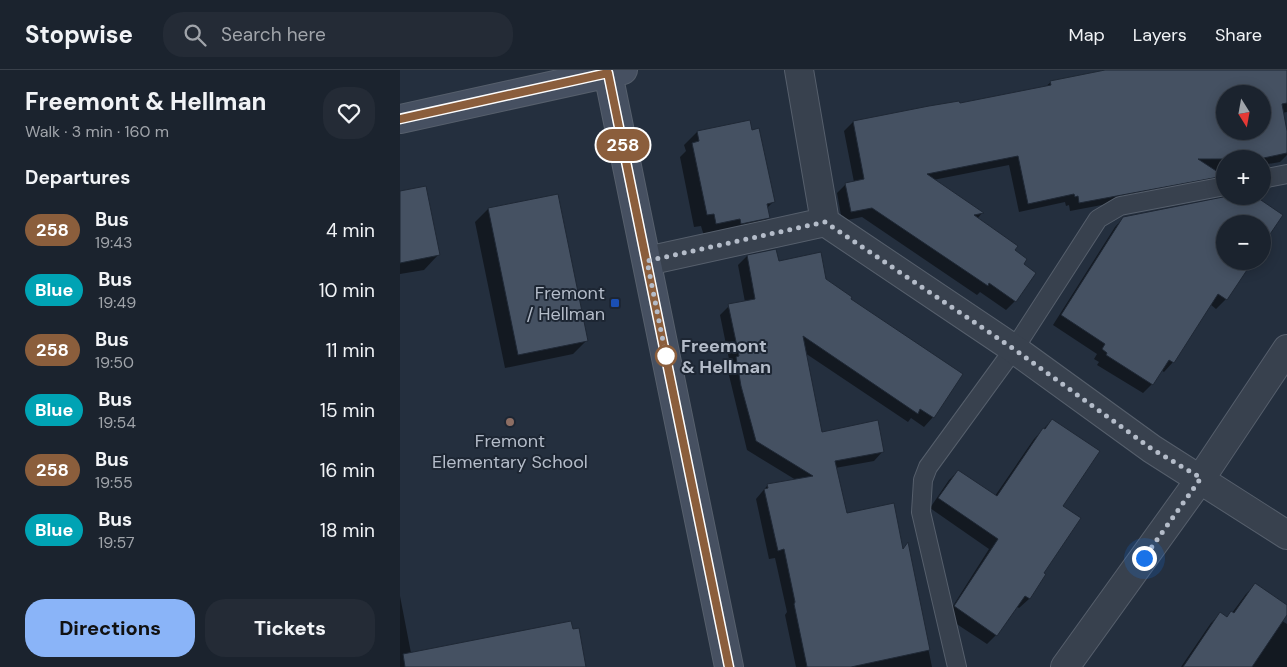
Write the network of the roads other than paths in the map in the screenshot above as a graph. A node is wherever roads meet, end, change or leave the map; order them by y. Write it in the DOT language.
graph roads {
  1 [pos="799,70"];
  2 [pos="611,71"];
  3 [pos="400,119"];
  4 [pos="1287,174"];
  5 [pos="1271,177"];
  6 [pos="1216,188"];
  7 [pos="825,222"];
  8 [pos="647,261"];
  9 [pos="1014,349"];
  10 [pos="1287,349"];
  11 [pos="1201,478"];
  12 [pos="1287,534"];
  13 [pos="729,667"];
  14 [pos="957,667"];
  15 [pos="1065,667"];
  1 -- 7 [label="street"];
  2 -- 3 [label="main road"];
  2 -- 8 [label="main road"];
  4 -- 5 [label="lane"];
  6 -- 9 [label="lane"];
  7 -- 8 [label="street"];
  7 -- 9 [label="street"];
  8 -- 13 [label="main road"];
  9 -- 11 [label="street"];
  9 -- 14 [label="lane"];
  10 -- 11 [label="street"];
  11 -- 12 [label="street"];
  11 -- 15 [label="street"];
}
